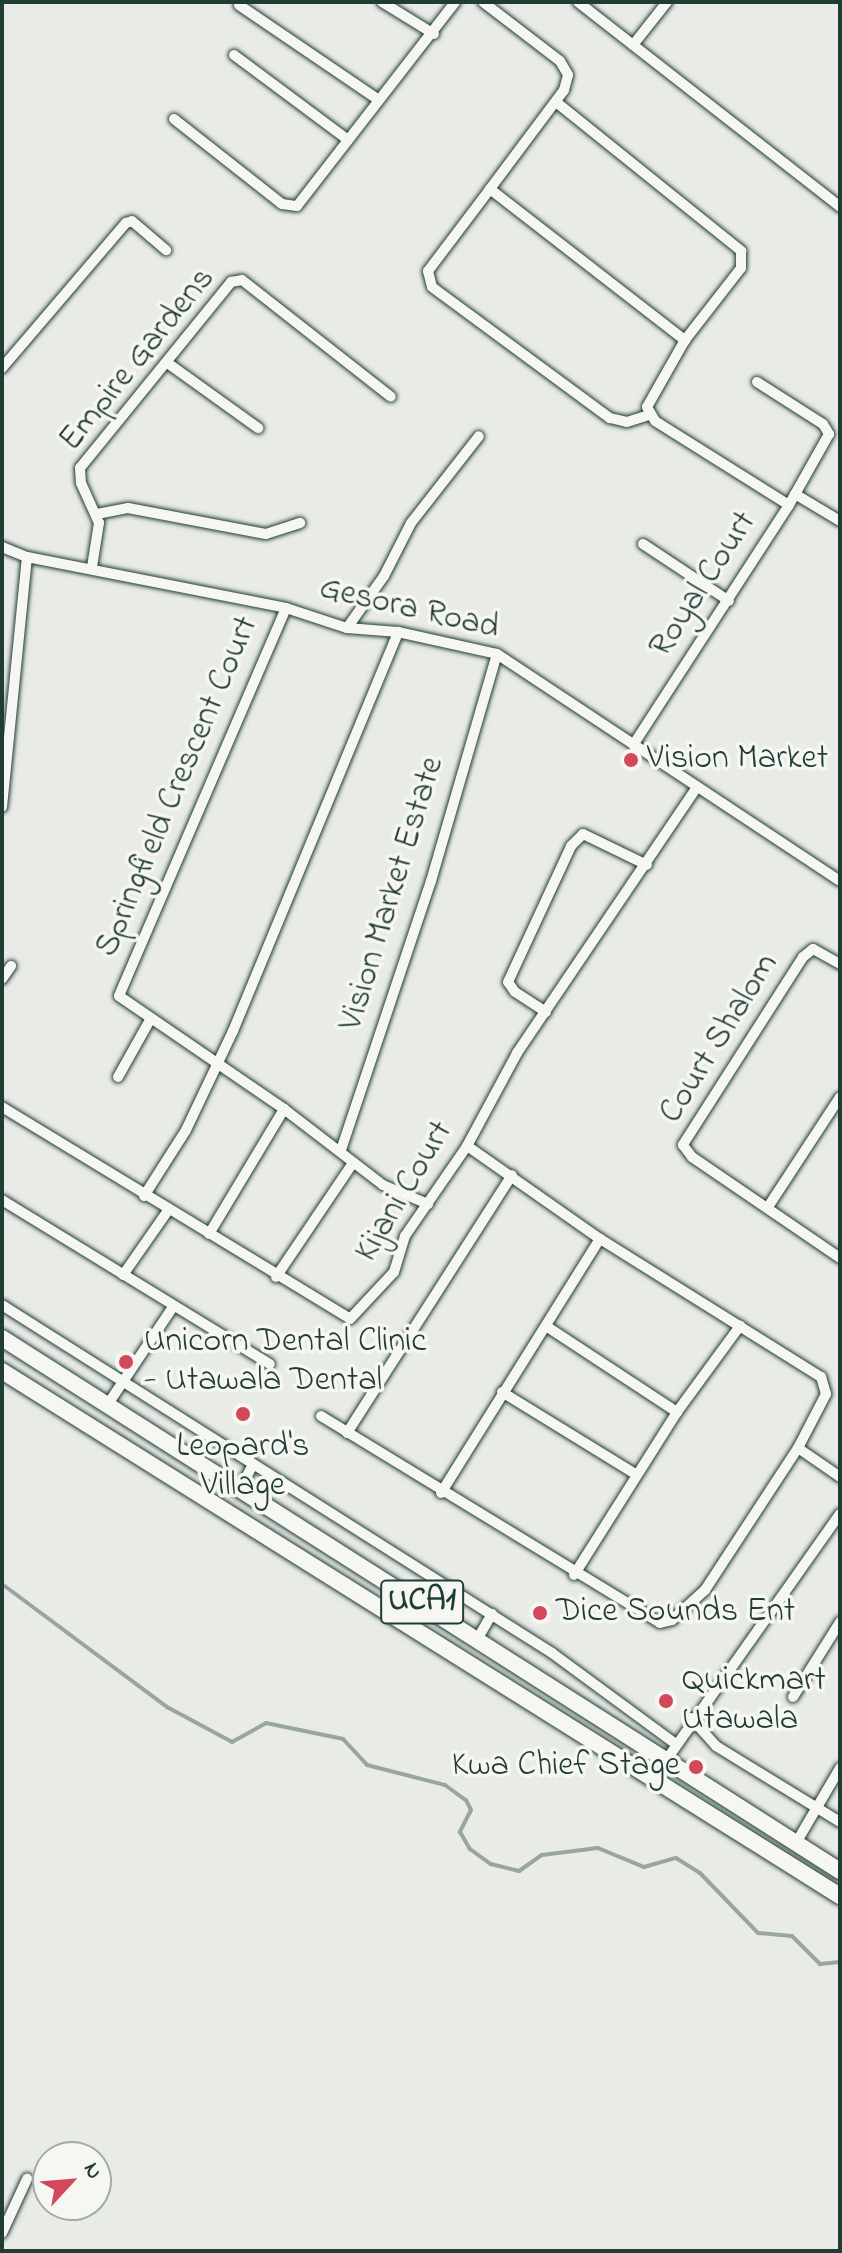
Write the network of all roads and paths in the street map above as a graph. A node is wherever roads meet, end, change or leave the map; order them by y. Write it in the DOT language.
graph roads {
  1 [pos="382,2"];
  2 [pos="455,2"];
  3 [pos="483,2"];
  4 [pos="578,2"];
  5 [pos="667,2"];
  6 [pos="239,5"];
  7 [pos="434,34"];
  8 [pos="633,45"];
  9 [pos="234,55"];
  10 [pos="379,100"];
  11 [pos="556,102"];
  12 [pos="174,119"];
  13 [pos="348,140"];
  14 [pos="490,189"];
  15 [pos="840,207"];
  16 [pos="166,250"];
  17 [pos="685,340"];
  18 [pos="169,364"];
  19 [pos="2,368"];
  20 [pos="757,382"];
  21 [pos="391,397"];
  22 [pos="649,415"];
  23 [pos="258,428"];
  24 [pos="479,436"];
  25 [pos="795,494"];
  26 [pos="789,505"];
  27 [pos="97,514"];
  28 [pos="840,521"];
  29 [pos="300,523"];
  30 [pos="643,544"];
  31 [pos="2,547"];
  32 [pos="27,557"];
  33 [pos="92,567"];
  34 [pos="729,601"];
  35 [pos="286,608"];
  36 [pos="347,628"];
  37 [pos="398,632"];
  38 [pos="497,654"];
  39 [pos="633,745"];
  40 [pos="697,787"];
  41 [pos="2,807"];
  42 [pos="647,865"];
  43 [pos="840,881"];
  44 [pos="840,964"];
  45 [pos="11,966"];
  46 [pos="2,979"];
  47 [pos="546,1012"];
  48 [pos="150,1020"];
  49 [pos="215,1065"];
  50 [pos="118,1077"];
  51 [pos="840,1097"];
  52 [pos="2,1107"];
  53 [pos="284,1109"];
  54 [pos="467,1146"];
  55 [pos="341,1150"];
  56 [pos="353,1163"];
  57 [pos="512,1175"];
  58 [pos="144,1196"];
  59 [pos="2,1200"];
  60 [pos="428,1204"];
  61 [pos="768,1207"];
  62 [pos="169,1209"];
  63 [pos="209,1234"];
  64 [pos="600,1239"];
  65 [pos="840,1258"];
  66 [pos="123,1275"];
  67 [pos="276,1277"];
  68 [pos="2,1305"];
  69 [pos="173,1307"];
  70 [pos="546,1326"];
  71 [pos="740,1326"];
  72 [pos="2,1338"];
  73 [pos="270,1364"];
  74 [pos="2,1371"];
  75 [pos="123,1380"];
  76 [pos="502,1392"];
  77 [pos="108,1404"];
  78 [pos="677,1412"];
  79 [pos="321,1416"];
  80 [pos="347,1433"];
  81 [pos="798,1448"];
  82 [pos="253,1464"];
  83 [pos="637,1475"];
  84 [pos="840,1477"];
  85 [pos="241,1487"];
  86 [pos="441,1493"];
  87 [pos="840,1514"];
  88 [pos="313,1532"];
  89 [pos="299,1557"];
  90 [pos="574,1575"];
  91 [pos="492,1614"];
  92 [pos="840,1622"];
  93 [pos="478,1638"];
  94 [pos="793,1697"];
  95 [pos="691,1718"];
  96 [pos="676,1744"];
  97 [pos="667,1759"];
  98 [pos="840,1768"];
  99 [pos="815,1805"];
  100 [pos="840,1822"];
  101 [pos="796,1843"];
  102 [pos="840,1871"];
  103 [pos="840,1896"];
  104 [pos="27,2179"];
  105 [pos="2,2233"];
  1 -- 7 [label="street"];
  2 -- 7 [label="street"];
  3 -- 11 [label="street"];
  4 -- 8 [label="street"];
  5 -- 8 [label="street"];
  6 -- 10 [label="street"];
  7 -- 10 [label="street"];
  8 -- 15 [label="street"];
  9 -- 13 [label="street"];
  10 -- 13 [label="street"];
  11 -- 14 [label="street"];
  11 -- 17 [label="street"];
  12 -- 13 [label="street"];
  14 -- 17 [label="street"];
  14 -- 22 [label="street"];
  16 -- 19 [label="street"];
  17 -- 22 [label="street"];
  18 -- 21 [label="street, Empire Gardens"];
  18 -- 23 [label="street"];
  18 -- 27 [label="street, Empire Gardens"];
  20 -- 25 [label="street"];
  22 -- 26 [label="street, Royal Court"];
  24 -- 36 [label="street"];
  25 -- 26 [label="street"];
  25 -- 28 [label="street"];
  26 -- 34 [label="street, Royal Court"];
  27 -- 29 [label="street"];
  27 -- 33 [label="street, Empire Gardens"];
  30 -- 34 [label="street"];
  31 -- 32 [label="street, Gesora Road"];
  32 -- 33 [label="street, Gesora Road"];
  32 -- 41 [label="street"];
  33 -- 35 [label="street, Gesora Road"];
  34 -- 39 [label="street, Royal Court"];
  35 -- 36 [label="street, Gesora Road"];
  35 -- 48 [label="street, Springfield Crescent Court"];
  36 -- 37 [label="street, Gesora Road"];
  37 -- 38 [label="street, Gesora Road"];
  37 -- 49 [label="street"];
  38 -- 39 [label="street, Gesora Road"];
  38 -- 55 [label="street, Vision Market Estate"];
  39 -- 40 [label="street, Gesora Road"];
  40 -- 42 [label="street, Kijani Court"];
  40 -- 43 [label="street, Gesora Road"];
  42 -- 47 [label="street, Kijani Court"];
  42 -- 47 [label="street"];
  44 -- 61 [label="street, Court Shalom"];
  45 -- 46 [label="street"];
  47 -- 54 [label="street, Kijani Court"];
  48 -- 49 [label="street, Springfield Crescent Court"];
  48 -- 50 [label="street"];
  49 -- 53 [label="street, Springfield Crescent Court"];
  49 -- 58 [label="street"];
  51 -- 61 [label="street"];
  52 -- 58 [label="street, Kijani Court"];
  53 -- 55 [label="street, Springfield Crescent Court"];
  53 -- 63 [label="street"];
  54 -- 57 [label="street"];
  54 -- 60 [label="street, Kijani Court"];
  55 -- 56 [label="street, Springfield Crescent Court"];
  56 -- 60 [label="street, Springfield Crescent Court"];
  56 -- 67 [label="street"];
  57 -- 64 [label="street"];
  57 -- 80 [label="street"];
  58 -- 62 [label="street, Kijani Court"];
  59 -- 66 [label="street"];
  60 -- 67 [label="street, Kijani Court"];
  61 -- 65 [label="street, Court Shalom"];
  62 -- 63 [label="street, Kijani Court"];
  62 -- 66 [label="street"];
  63 -- 67 [label="street, Kijani Court"];
  64 -- 70 [label="street"];
  64 -- 71 [label="street"];
  66 -- 69 [label="street"];
  68 -- 75 [label="street"];
  69 -- 73 [label="street"];
  69 -- 75 [label="street"];
  70 -- 76 [label="street"];
  70 -- 78 [label="street"];
  71 -- 78 [label="street"];
  71 -- 81 [label="street"];
  72 -- 77 [label="main road, UCA1"];
  74 -- 89 [label="main road, UCA1"];
  75 -- 77 [label="street"];
  75 -- 82 [label="street"];
  76 -- 83 [label="street"];
  76 -- 86 [label="street"];
  77 -- 85 [label="main road, UCA1"];
  78 -- 83 [label="street"];
  79 -- 80 [label="street"];
  80 -- 86 [label="street"];
  81 -- 84 [label="street"];
  81 -- 90 [label="street"];
  82 -- 85 [label="street"];
  82 -- 91 [label="street"];
  83 -- 90 [label="street"];
  85 -- 88 [label="main road, UCA1"];
  86 -- 90 [label="street"];
  87 -- 95 [label="street"];
  88 -- 89 [label="main road"];
  88 -- 93 [label="main road, UCA1"];
  89 -- 103 [label="main road, UCA1"];
  91 -- 93 [label="street"];
  91 -- 96 [label="street"];
  92 -- 94 [label="street"];
  93 -- 97 [label="main road, UCA1"];
  95 -- 96 [label="street"];
  95 -- 99 [label="street"];
  96 -- 97 [label="street"];
  97 -- 101 [label="main road, UCA1"];
  98 -- 99 [label="street"];
  99 -- 100 [label="street"];
  99 -- 101 [label="street"];
  101 -- 102 [label="main road, UCA1"];
  104 -- 105 [label="street"];
}
